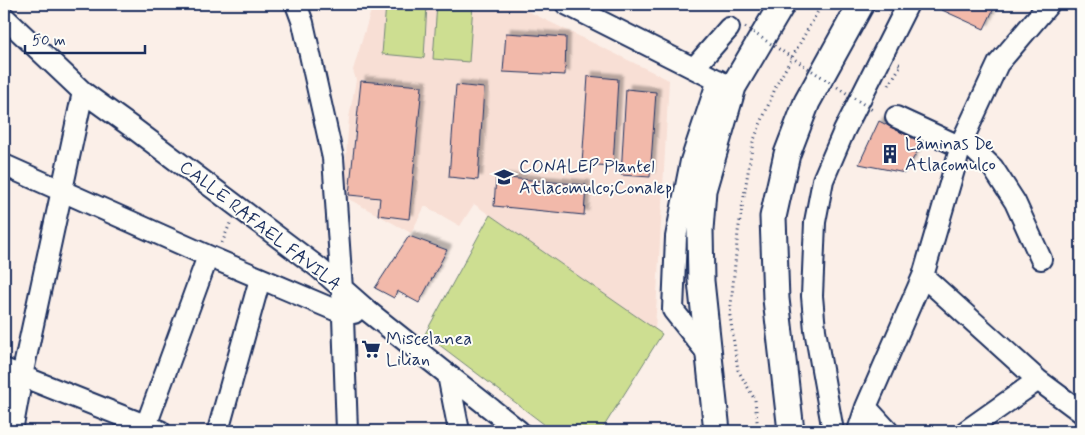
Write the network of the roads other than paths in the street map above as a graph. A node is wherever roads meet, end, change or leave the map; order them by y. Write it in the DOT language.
graph roads {
  1 [pos="296,4"];
  2 [pos="566,4"];
  3 [pos="782,4"];
  4 [pos="861,4"];
  5 [pos="908,4"];
  6 [pos="1048,4"];
  7 [pos="4,17"];
  8 [pos="737,27"];
  9 [pos="694,68"];
  10 [pos="725,84"];
  11 [pos="83,92"];
  12 [pos="896,117"];
  13 [pos="962,143"];
  14 [pos="4,165"];
  15 [pos="63,190"];
  16 [pos="212,258"];
  17 [pos="1041,259"];
  18 [pos="923,276"];
  19 [pos="260,279"];
  20 [pos="342,289"];
  21 [pos="369,312"];
  22 [pos="342,313"];
  23 [pos="4,369"];
  24 [pos="448,375"];
  25 [pos="22,376"];
  26 [pos="1038,380"];
  27 [pos="866,407"];
  28 [pos="1081,412"];
  29 [pos="150,429"];
  30 [pos="12,431"];
  31 [pos="218,431"];
  32 [pos="347,431"];
  33 [pos="459,431"];
  34 [pos="519,431"];
  35 [pos="717,431"];
  36 [pos="791,431"];
  37 [pos="833,431"];
  38 [pos="858,431"];
  39 [pos="888,431"];
  40 [pos="966,431"];
  1 -- 20 [label="street"];
  2 -- 9 [label="street"];
  3 -- 10 [label="main road"];
  4 -- 36 [label="main road"];
  5 -- 37 [label="street"];
  6 -- 13 [label="street"];
  7 -- 11 [label="street, CALLE RAFAEL FAVILA"];
  8 -- 9 [label="street"];
  9 -- 10 [label="street"];
  10 -- 35 [label="main road"];
  11 -- 15 [label="street"];
  11 -- 20 [label="street, CALLE RAFAEL FAVILA"];
  12 -- 13 [label="street"];
  13 -- 17 [label="street"];
  13 -- 18 [label="street"];
  14 -- 15 [label="street"];
  15 -- 16 [label="street"];
  15 -- 25 [label="street"];
  16 -- 19 [label="street"];
  16 -- 29 [label="street"];
  18 -- 26 [label="street"];
  18 -- 27 [label="street"];
  19 -- 22 [label="street"];
  19 -- 31 [label="street"];
  20 -- 21 [label="street, CALLE RAFAEL FAVILA"];
  20 -- 22 [label="street"];
  21 -- 22 [label="street"];
  21 -- 24 [label="street, CALLE RAFAEL FAVILA"];
  22 -- 32 [label="street"];
  23 -- 25 [label="street"];
  24 -- 33 [label="street"];
  24 -- 34 [label="street, CALLE RAFAEL FAVILA"];
  25 -- 29 [label="street"];
  25 -- 30 [label="street"];
  26 -- 28 [label="street"];
  26 -- 40 [label="street"];
  27 -- 38 [label="street"];
  27 -- 39 [label="street"];
}
